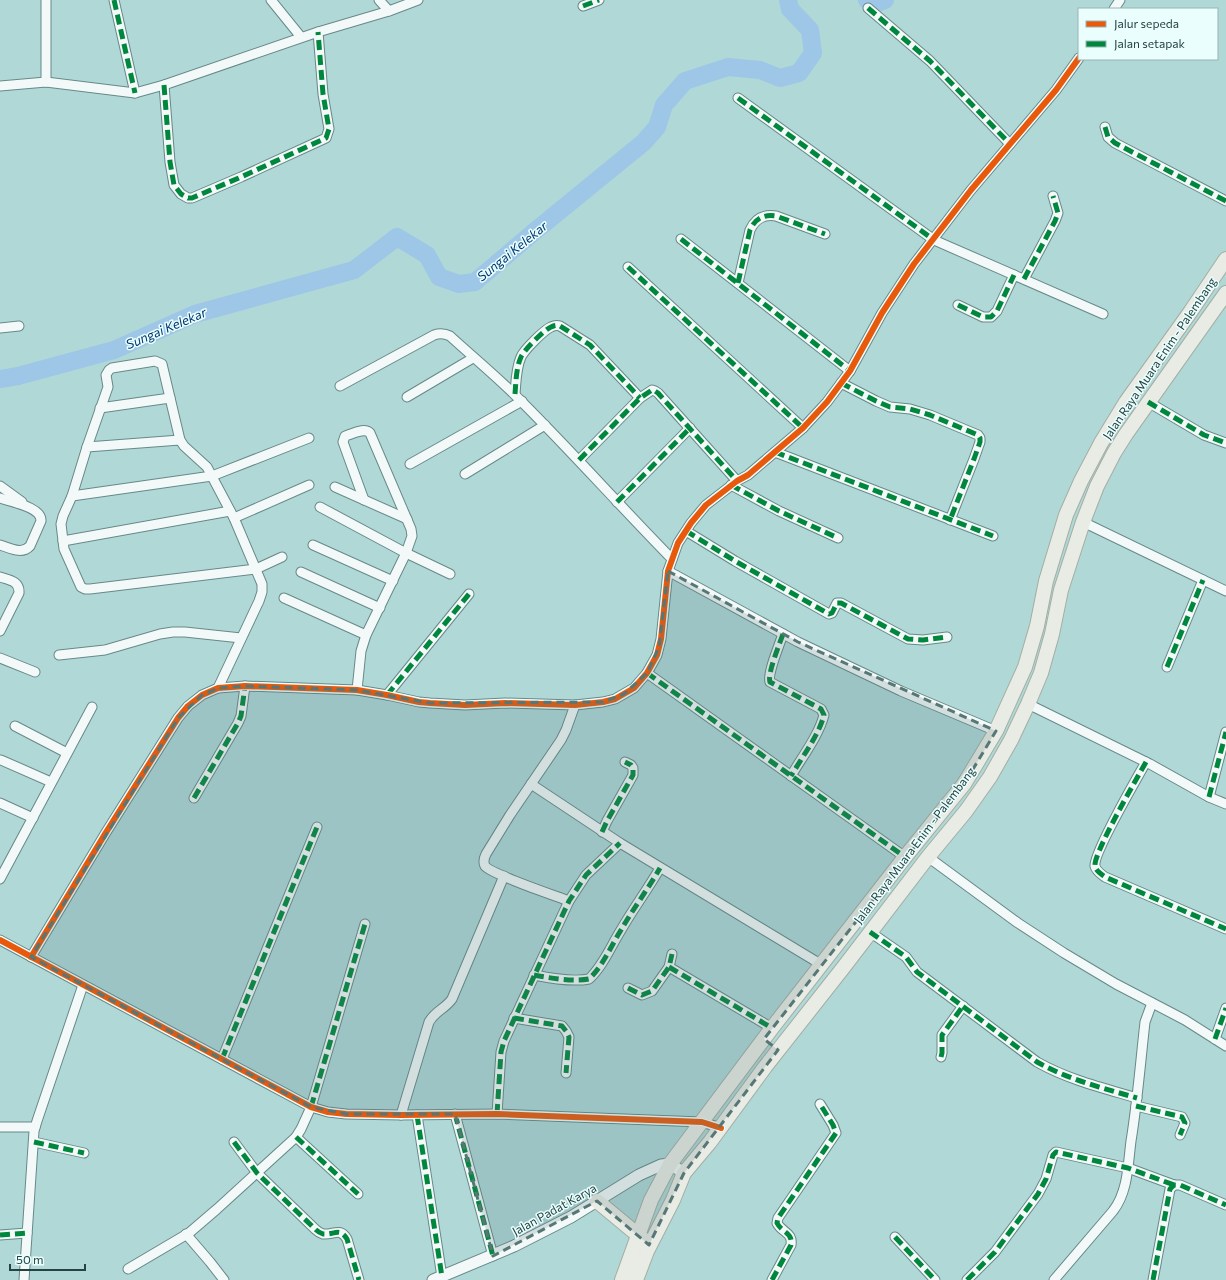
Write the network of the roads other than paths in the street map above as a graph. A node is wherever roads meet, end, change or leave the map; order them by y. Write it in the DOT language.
graph roads {
  1 [pos="46,0"];
  2 [pos="114,0"];
  3 [pos="271,0"];
  4 [pos="379,0"];
  5 [pos="418,0"];
  6 [pos="599,0"];
  7 [pos="583,6"];
  8 [pos="868,8"];
  9 [pos="389,11"];
  10 [pos="318,32"];
  11 [pos="301,37"];
  12 [pos="1078,59"];
  13 [pos="46,82"];
  14 [pos="164,85"];
  15 [pos="0,86"];
  16 [pos="135,93"];
  17 [pos="738,98"];
  18 [pos="1105,127"];
  19 [pos="1010,144"];
  20 [pos="1053,196"];
  21 [pos="1226,201"];
  22 [pos="825,234"];
  23 [pos="681,239"];
  24 [pos="934,240"];
  25 [pos="1226,259"];
  26 [pos="628,268"];
  27 [pos="1014,275"];
  28 [pos="1024,279"];
  29 [pos="738,283"];
  30 [pos="1226,292"];
  31 [pos="958,305"];
  32 [pos="1103,314"];
  33 [pos="19,326"];
  34 [pos="0,328"];
  35 [pos="473,358"];
  36 [pos="850,371"];
  37 [pos="841,383"];
  38 [pos="340,386"];
  39 [pos="514,394"];
  40 [pos="407,397"];
  41 [pos="170,398"];
  42 [pos="640,398"];
  43 [pos="522,401"];
  44 [pos="1148,402"];
  45 [pos="100,408"];
  46 [pos="544,425"];
  47 [pos="690,428"];
  48 [pos="803,428"];
  49 [pos="309,438"];
  50 [pos="180,440"];
  51 [pos="1226,443"];
  52 [pos="87,447"];
  53 [pos="775,452"];
  54 [pos="579,460"];
  55 [pos="410,464"];
  56 [pos="465,474"];
  57 [pos="212,476"];
  58 [pos="734,483"];
  59 [pos="0,486"];
  60 [pos="309,486"];
  61 [pos="336,487"];
  62 [pos="72,496"];
  63 [pos="0,498"];
  64 [pos="364,500"];
  65 [pos="617,502"];
  66 [pos="27,506"];
  67 [pos="320,506"];
  68 [pos="232,515"];
  69 [pos="407,519"];
  70 [pos="950,520"];
  71 [pos="1083,522"];
  72 [pos="686,531"];
  73 [pos="993,536"];
  74 [pos="838,538"];
  75 [pos="63,541"];
  76 [pos="0,545"];
  77 [pos="313,545"];
  78 [pos="406,553"];
  79 [pos="282,557"];
  80 [pos="672,559"];
  81 [pos="256,569"];
  82 [pos="668,571"];
  83 [pos="301,572"];
  84 [pos="450,574"];
  85 [pos="0,577"];
  86 [pos="1203,580"];
  87 [pos="393,581"];
  88 [pos="1226,591"];
  89 [pos="469,594"];
  90 [pos="284,598"];
  91 [pos="380,608"];
  92 [pos="0,631"];
  93 [pos="783,634"];
  94 [pos="366,635"];
  95 [pos="947,637"];
  96 [pos="241,638"];
  97 [pos="59,655"];
  98 [pos="0,658"];
  99 [pos="1167,667"];
  100 [pos="35,672"];
  101 [pos="647,673"];
  102 [pos="245,686"];
  103 [pos="218,688"];
  104 [pos="357,690"];
  105 [pos="387,695"];
  106 [pos="1028,704"];
  107 [pos="575,705"];
  108 [pos="92,707"];
  109 [pos="16,726"];
  110 [pos="996,731"];
  111 [pos="1226,734"];
  112 [pos="67,753"];
  113 [pos="2,760"];
  114 [pos="625,762"];
  115 [pos="1146,762"];
  116 [pos="790,776"];
  117 [pos="52,782"];
  118 [pos="531,784"];
  119 [pos="1209,796"];
  120 [pos="194,798"];
  121 [pos="0,804"];
  122 [pos="1226,804"];
  123 [pos="32,818"];
  124 [pos="317,827"];
  125 [pos="602,832"];
  126 [pos="620,843"];
  127 [pos="905,857"];
  128 [pos="928,857"];
  129 [pos="660,868"];
  130 [pos="504,876"];
  131 [pos="0,879"];
  132 [pos="569,901"];
  133 [pos="365,924"];
  134 [pos="1226,929"];
  135 [pos="870,932"];
  136 [pos="0,940"];
  137 [pos="672,954"];
  138 [pos="31,957"];
  139 [pos="822,964"];
  140 [pos="669,966"];
  141 [pos="534,976"];
  142 [pos="83,984"];
  143 [pos="628,988"];
  144 [pos="1152,1003"];
  145 [pos="962,1006"];
  146 [pos="1226,1008"];
  147 [pos="514,1018"];
  148 [pos="768,1034"];
  149 [pos="1215,1039"];
  150 [pos="1226,1046"];
  151 [pos="778,1050"];
  152 [pos="940,1057"];
  153 [pos="222,1059"];
  154 [pos="566,1073"];
  155 [pos="1137,1102"];
  156 [pos="820,1104"];
  157 [pos="310,1107"];
  158 [pos="455,1114"];
  159 [pos="497,1114"];
  160 [pos="401,1115"];
  161 [pos="417,1115"];
  162 [pos="702,1122"];
  163 [pos="0,1127"];
  164 [pos="35,1127"];
  165 [pos="721,1128"];
  166 [pos="1180,1135"];
  167 [pos="296,1137"];
  168 [pos="34,1142"];
  169 [pos="234,1142"];
  170 [pos="84,1153"];
  171 [pos="670,1164"];
  172 [pos="1128,1168"];
  173 [pos="257,1173"];
  174 [pos="684,1173"];
  175 [pos="1174,1185"];
  176 [pos="358,1194"];
  177 [pos="598,1200"];
  178 [pos="1226,1205"];
  179 [pos="27,1233"];
  180 [pos="186,1234"];
  181 [pos="0,1235"];
  182 [pos="639,1235"];
  183 [pos="895,1237"];
  184 [pos="649,1245"];
  185 [pos="493,1256"];
  186 [pos="128,1269"];
  187 [pos="437,1278"];
  188 [pos="24,1280"];
  189 [pos="224,1280"];
  190 [pos="359,1280"];
  191 [pos="622,1280"];
  192 [pos="636,1280"];
  193 [pos="772,1280"];
  194 [pos="935,1280"];
  195 [pos="967,1280"];
  196 [pos="1054,1280"];
  197 [pos="1153,1280"];
  1 -- 13 [label="street"];
  2 -- 16 [label="street"];
  3 -- 11 [label="street"];
  4 -- 9 [label="street"];
  5 -- 9 [label="street"];
  6 -- 7 [label="street"];
  8 -- 19 [label="street"];
  9 -- 10 [label="street"];
  10 -- 11 [label="street"];
  10 -- 14 [label="street"];
  11 -- 14 [label="street"];
  12 -- 19 [label="street"];
  13 -- 15 [label="street"];
  13 -- 16 [label="street"];
  14 -- 16 [label="street"];
  17 -- 24 [label="street"];
  18 -- 21 [label="street"];
  19 -- 24 [label="street"];
  20 -- 28 [label="street"];
  22 -- 29 [label="street"];
  23 -- 29 [label="street"];
  24 -- 27 [label="street"];
  24 -- 36 [label="street"];
  25 -- 110 [label="main road, Jalan Raya Muara Enim - Palembang"];
  26 -- 48 [label="street"];
  27 -- 28 [label="street"];
  27 -- 31 [label="street"];
  28 -- 32 [label="street"];
  29 -- 36 [label="street"];
  30 -- 44 [label="main road, Jalan Raya Muara Enim - Palembang"];
  33 -- 34 [label="street"];
  35 -- 38 [label="street"];
  35 -- 39 [label="street"];
  35 -- 40 [label="street"];
  36 -- 37 [label="street"];
  37 -- 48 [label="street"];
  37 -- 70 [label="street"];
  39 -- 42 [label="street"];
  39 -- 43 [label="street"];
  41 -- 45 [label="street"];
  41 -- 45 [label="street"];
  41 -- 50 [label="street"];
  42 -- 47 [label="street"];
  42 -- 54 [label="street"];
  43 -- 46 [label="street"];
  43 -- 55 [label="street"];
  44 -- 51 [label="street"];
  44 -- 71 [label="main road, Jalan Raya Muara Enim - Palembang"];
  45 -- 52 [label="street"];
  46 -- 54 [label="street"];
  46 -- 56 [label="street"];
  47 -- 58 [label="street"];
  47 -- 65 [label="street"];
  48 -- 53 [label="street"];
  49 -- 57 [label="street"];
  50 -- 52 [label="street"];
  50 -- 57 [label="street"];
  52 -- 62 [label="street"];
  53 -- 58 [label="street"];
  53 -- 70 [label="street"];
  54 -- 65 [label="street"];
  57 -- 62 [label="street"];
  57 -- 68 [label="street"];
  58 -- 72 [label="street"];
  58 -- 74 [label="street"];
  59 -- 66 [label="street"];
  60 -- 68 [label="street"];
  61 -- 64 [label="street"];
  62 -- 75 [label="street"];
  63 -- 66 [label="street"];
  64 -- 69 [label="street"];
  64 -- 69 [label="street"];
  65 -- 80 [label="street"];
  66 -- 76 [label="street"];
  67 -- 78 [label="street"];
  68 -- 75 [label="street"];
  68 -- 81 [label="street"];
  69 -- 78 [label="street"];
  70 -- 73 [label="street"];
  71 -- 86 [label="street"];
  71 -- 106 [label="main road, Jalan Raya Muara Enim - Palembang"];
  72 -- 80 [label="street"];
  72 -- 95 [label="street"];
  75 -- 81 [label="street"];
  77 -- 87 [label="street"];
  78 -- 84 [label="street"];
  78 -- 87 [label="street"];
  79 -- 81 [label="street"];
  80 -- 82 [label="street"];
  81 -- 96 [label="street"];
  82 -- 93 [label="street"];
  82 -- 101 [label="street"];
  83 -- 91 [label="street"];
  85 -- 92 [label="street"];
  86 -- 88 [label="street"];
  86 -- 99 [label="street"];
  87 -- 91 [label="street"];
  89 -- 105 [label="street"];
  90 -- 94 [label="street"];
  91 -- 94 [label="street"];
  93 -- 110 [label="street"];
  93 -- 116 [label="street"];
  94 -- 104 [label="street"];
  96 -- 97 [label="street"];
  96 -- 103 [label="street"];
  98 -- 100 [label="street"];
  101 -- 107 [label="street"];
  101 -- 116 [label="street"];
  102 -- 103 [label="street"];
  102 -- 104 [label="street"];
  102 -- 120 [label="street"];
  103 -- 138 [label="street"];
  104 -- 105 [label="street"];
  105 -- 107 [label="street"];
  106 -- 115 [label="street"];
  106 -- 128 [label="main road, Jalan Raya Muara Enim - Palembang"];
  107 -- 118 [label="street"];
  108 -- 112 [label="street"];
  109 -- 112 [label="street"];
  110 -- 127 [label="main road, Jalan Raya Muara Enim - Palembang"];
  111 -- 119 [label="street"];
  112 -- 117 [label="street"];
  113 -- 117 [label="street"];
  114 -- 125 [label="street"];
  115 -- 119 [label="street"];
  115 -- 134 [label="street"];
  116 -- 127 [label="street"];
  117 -- 123 [label="street"];
  118 -- 125 [label="street"];
  118 -- 130 [label="street"];
  119 -- 122 [label="street"];
  121 -- 123 [label="street"];
  123 -- 131 [label="street"];
  124 -- 153 [label="street"];
  125 -- 126 [label="street"];
  126 -- 129 [label="street"];
  126 -- 132 [label="street"];
  127 -- 139 [label="main road, Jalan Raya Muara Enim - Palembang"];
  128 -- 135 [label="main road, Jalan Raya Muara Enim - Palembang"];
  128 -- 144 [label="street"];
  129 -- 139 [label="street"];
  129 -- 141 [label="street"];
  130 -- 132 [label="street"];
  130 -- 160 [label="street"];
  132 -- 141 [label="street"];
  133 -- 157 [label="street"];
  135 -- 145 [label="street"];
  135 -- 151 [label="main road, Jalan Raya Muara Enim - Palembang"];
  136 -- 138 [label="street"];
  137 -- 140 [label="street"];
  138 -- 142 [label="street"];
  139 -- 148 [label="main road, Jalan Raya Muara Enim - Palembang"];
  140 -- 143 [label="street"];
  140 -- 148 [label="street"];
  141 -- 147 [label="street"];
  142 -- 153 [label="street"];
  142 -- 164 [label="street"];
  144 -- 149 [label="street"];
  144 -- 155 [label="street"];
  145 -- 152 [label="street"];
  145 -- 155 [label="street"];
  146 -- 149 [label="street"];
  147 -- 154 [label="street"];
  147 -- 159 [label="street"];
  148 -- 151 [label="main road"];
  148 -- 162 [label="main road, Jalan Raya Muara Enim - Palembang"];
  149 -- 150 [label="street"];
  151 -- 165 [label="main road, Jalan Raya Muara Enim - Palembang"];
  153 -- 157 [label="street"];
  155 -- 166 [label="street"];
  155 -- 172 [label="street"];
  156 -- 193 [label="street"];
  157 -- 160 [label="street"];
  157 -- 167 [label="street"];
  158 -- 159 [label="street"];
  158 -- 161 [label="street"];
  158 -- 185 [label="street"];
  159 -- 162 [label="street"];
  160 -- 161 [label="street"];
  161 -- 187 [label="street"];
  162 -- 165 [label="street"];
  162 -- 171 [label="main road, Jalan Raya Muara Enim - Palembang"];
  163 -- 164 [label="street"];
  164 -- 168 [label="street"];
  165 -- 174 [label="main road, Jalan Raya Muara Enim - Palembang"];
  167 -- 173 [label="street"];
  167 -- 176 [label="street"];
  168 -- 170 [label="street"];
  168 -- 179 [label="street"];
  169 -- 173 [label="street"];
  171 -- 174 [label="street"];
  171 -- 177 [label="street, Jalan Padat Karya"];
  171 -- 182 [label="main road, Jalan Raya Muara Enim - Palembang"];
  172 -- 175 [label="street"];
  172 -- 195 [label="street"];
  172 -- 196 [label="street"];
  173 -- 180 [label="street"];
  173 -- 190 [label="street"];
  174 -- 184 [label="main road, Jalan Raya Muara Enim - Palembang"];
  175 -- 178 [label="street"];
  175 -- 197 [label="street"];
  177 -- 182 [label="main road"];
  177 -- 185 [label="street, Jalan Padat Karya"];
  179 -- 181 [label="street"];
  179 -- 188 [label="street"];
  180 -- 186 [label="street"];
  180 -- 189 [label="street"];
  182 -- 184 [label="main road"];
  182 -- 191 [label="main road, Jalan Raya Muara Enim - Palembang"];
  183 -- 194 [label="street"];
  184 -- 192 [label="main road, Jalan Raya Muara Enim - Palembang"];
  185 -- 187 [label="street, Jalan Padat Karya"];
}
